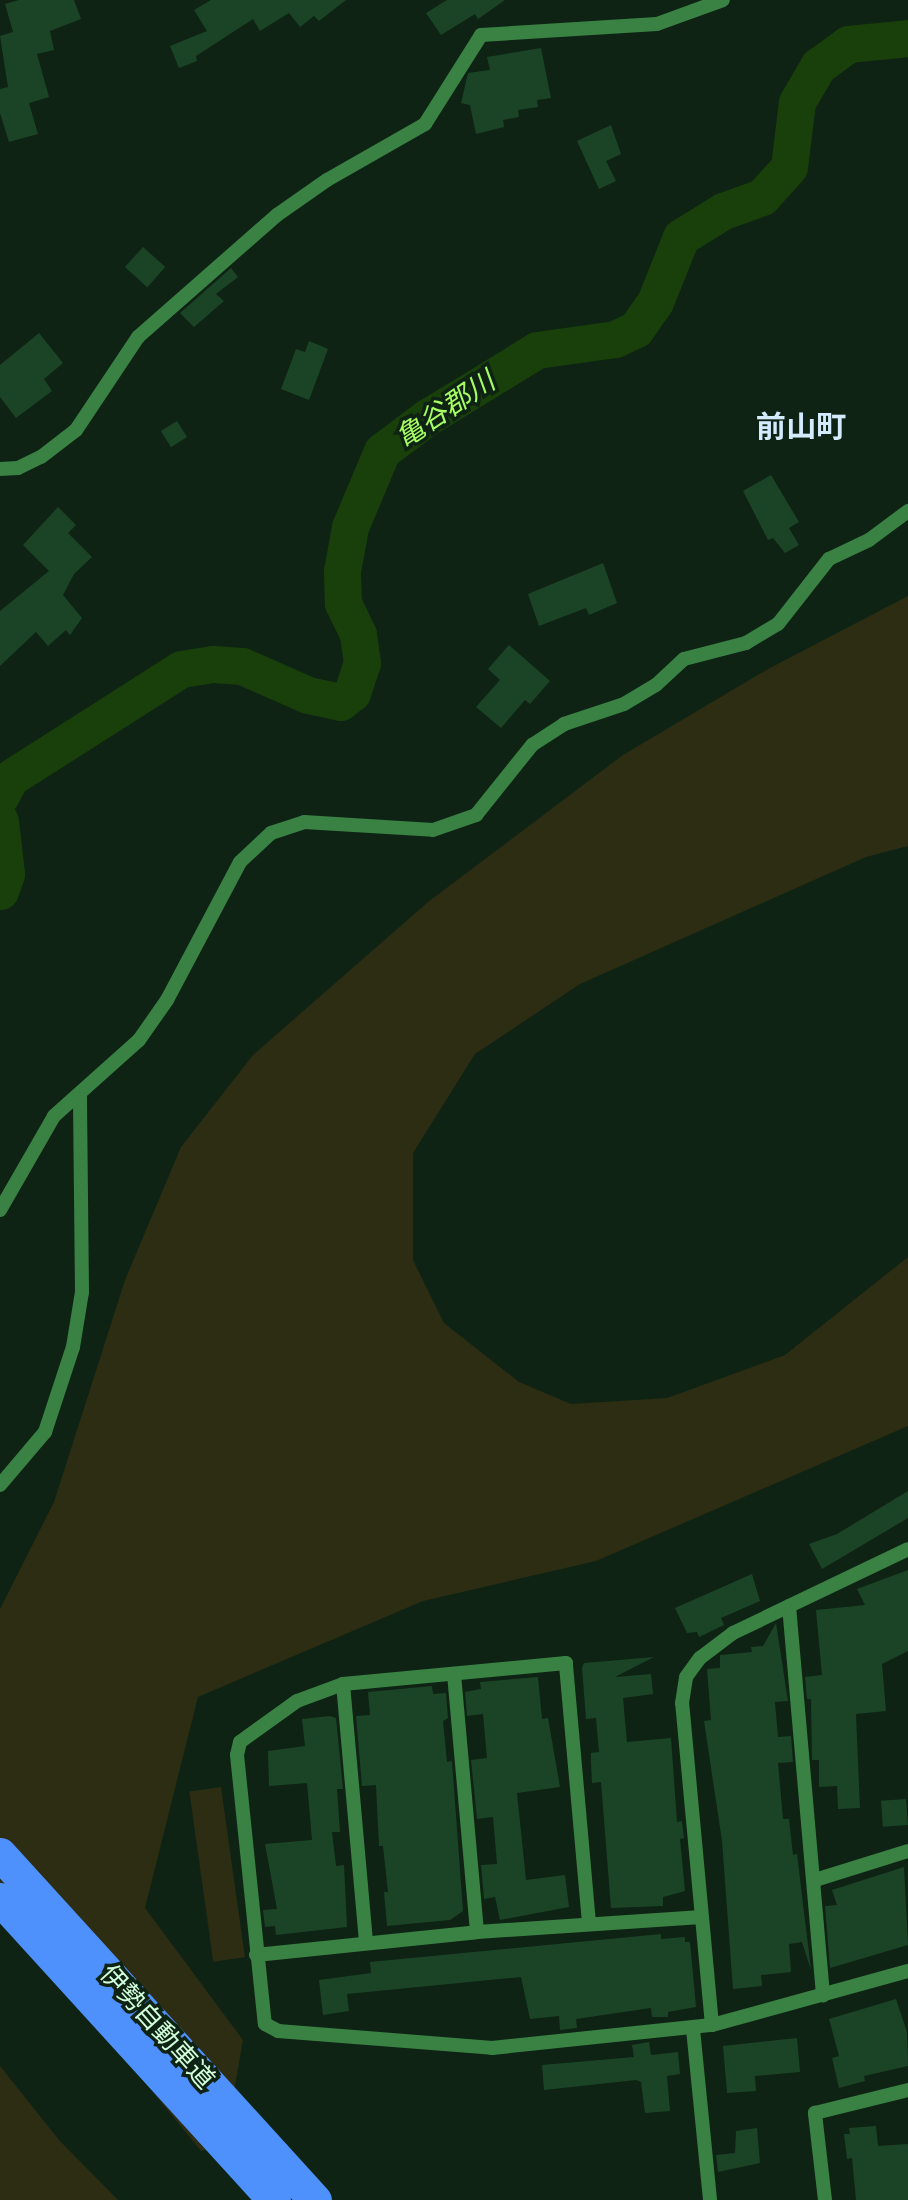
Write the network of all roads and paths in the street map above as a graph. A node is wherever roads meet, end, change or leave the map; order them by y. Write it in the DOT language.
graph roads {
  1 [pos="723,0"];
  2 [pos="0,469"];
  3 [pos="908,511"];
  4 [pos="80,1094"];
  5 [pos="0,1210"];
  6 [pos="0,1485"];
  7 [pos="908,1549"];
  8 [pos="789,1606"];
  9 [pos="454,1674"];
  10 [pos="343,1684"];
  11 [pos="908,1851"];
  12 [pos="1,1855"];
  13 [pos="815,1880"];
  14 [pos="0,1899"];
  15 [pos="702,1917"];
  16 [pos="589,1923"];
  17 [pos="477,1932"];
  18 [pos="366,1943"];
  19 [pos="256,1955"];
  20 [pos="908,1970"];
  21 [pos="823,1996"];
  22 [pos="712,2025"];
  23 [pos="693,2029"];
  24 [pos="908,2091"];
  25 [pos="274,2200"];
  26 [pos="315,2200"];
  27 [pos="710,2200"];
  28 [pos="825,2200"];
  1 -- 2 [label="street"];
  3 -- 4 [label="street"];
  4 -- 5 [label="street"];
  4 -- 6 [label="street"];
  7 -- 8 [label="street"];
  8 -- 13 [label="street"];
  8 -- 15 [label="street"];
  9 -- 10 [label="street"];
  9 -- 16 [label="street"];
  9 -- 17 [label="street"];
  10 -- 18 [label="street"];
  10 -- 19 [label="street"];
  11 -- 13 [label="street"];
  12 -- 26 [label="highway, 伊勢自動車道"];
  13 -- 21 [label="street"];
  14 -- 25 [label="highway, 伊勢自動車道"];
  15 -- 16 [label="street"];
  15 -- 22 [label="street"];
  16 -- 17 [label="street"];
  17 -- 18 [label="street"];
  18 -- 19 [label="street"];
  19 -- 23 [label="street"];
  20 -- 21 [label="street"];
  21 -- 22 [label="street"];
  22 -- 23 [label="street"];
  23 -- 27 [label="street"];
  24 -- 28 [label="street"];
}
